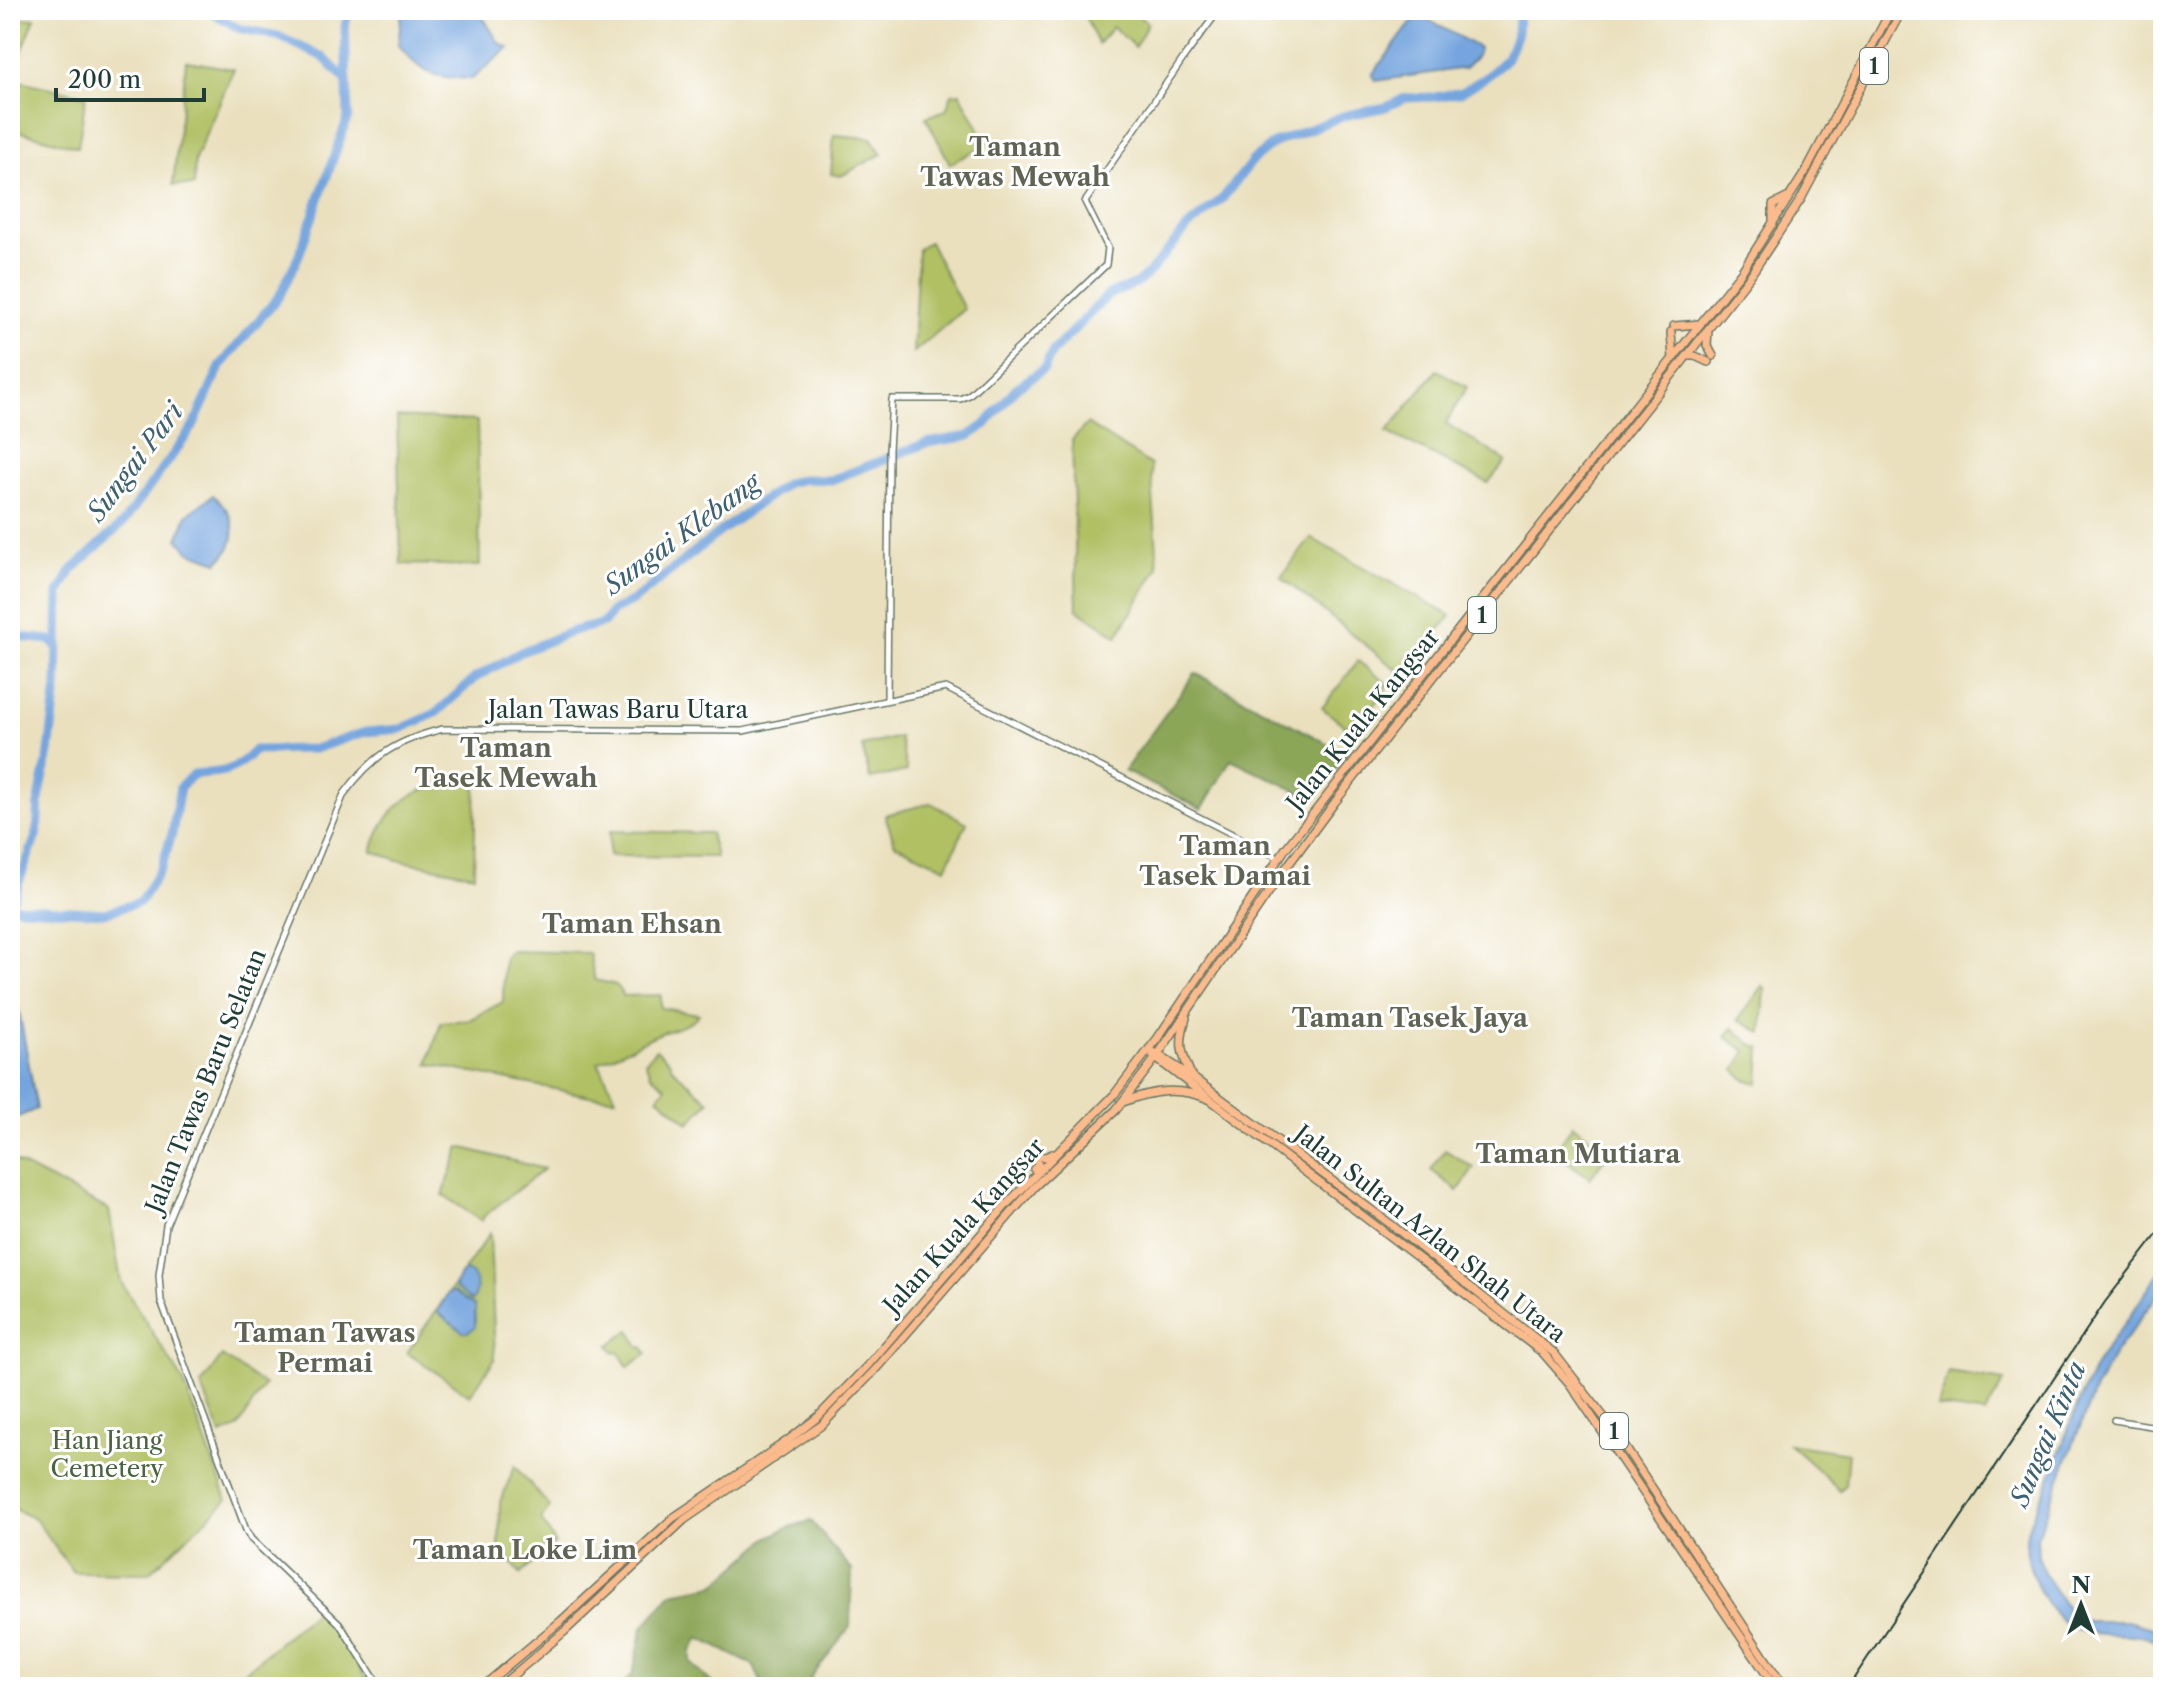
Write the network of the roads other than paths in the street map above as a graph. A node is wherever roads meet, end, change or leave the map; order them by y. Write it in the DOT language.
graph roads {
  1 [pos="1219,10"];
  2 [pos="1891,10"];
  3 [pos="1902,10"];
  4 [pos="1792,194"];
  5 [pos="1801,199"];
  6 [pos="1782,211"];
  7 [pos="1772,226"];
  8 [pos="1781,232"];
  9 [pos="1700,324"];
  10 [pos="1709,329"];
  11 [pos="1687,357"];
  12 [pos="1673,359"];
  13 [pos="887,700"];
  14 [pos="358,775"];
  15 [pos="1335,802"];
  16 [pos="1279,858"];
  17 [pos="1266,876"];
  18 [pos="1277,880"];
  19 [pos="1266,896"];
  20 [pos="1221,944"];
  21 [pos="1187,1012"];
  22 [pos="1149,1049"];
  23 [pos="1157,1056"];
  24 [pos="1192,1077"];
  25 [pos="1209,1099"];
  26 [pos="1122,1102"];
  27 [pos="1093,1130"];
  28 [pos="1056,1153"];
  29 [pos="1045,1164"];
  30 [pos="1017,1194"];
  31 [pos="1022,1201"];
  32 [pos="1372,1223"];
  33 [pos="1390,1225"];
  34 [pos="1405,1247"];
  35 [pos="2114,1420"];
  36 [pos="2163,1428"];
  37 [pos="1780,1686"];
  38 [pos="380,1687"];
  39 [pos="482,1687"];
  40 [pos="499,1687"];
  1 -- 13 [label="street"];
  2 -- 4 [label="main road, Jalan Kuala Kangsar / 1"];
  3 -- 5 [label="main road, Jalan Kuala Kangsar / 1"];
  4 -- 6 [label="main road, Jalan Kuala Kangsar / 1"];
  4 -- 7 [label="main road"];
  5 -- 6 [label="main road"];
  5 -- 8 [label="main road, Jalan Kuala Kangsar / 1"];
  6 -- 7 [label="main road, Jalan Kuala Kangsar / 1"];
  6 -- 8 [label="main road"];
  7 -- 9 [label="main road, Jalan Kuala Kangsar / 1"];
  8 -- 10 [label="main road, Jalan Kuala Kangsar / 1"];
  9 -- 12 [label="main road, Jalan Kuala Kangsar / 1"];
  9 -- 12 [label="main road"];
  10 -- 11 [label="main road, Jalan Kuala Kangsar / 1"];
  10 -- 11 [label="main road"];
  11 -- 15 [label="main road, Jalan Kuala Kangsar / 1"];
  12 -- 16 [label="main road, Jalan Kuala Kangsar / 1"];
  13 -- 14 [label="street, Jalan Tawas Baru Utara"];
  13 -- 16 [label="street, Jalan Tawas Baru Utara"];
  14 -- 38 [label="street, Jalan Tawas Baru Selatan"];
  15 -- 16 [label="main road"];
  15 -- 18 [label="main road, Jalan Kuala Kangsar / 1"];
  16 -- 17 [label="main road, Jalan Kuala Kangsar / 1"];
  16 -- 18 [label="main road"];
  17 -- 19 [label="main road"];
  17 -- 20 [label="main road, Jalan Kuala Kangsar / 1"];
  18 -- 19 [label="main road, Jalan Kuala Kangsar / 1"];
  19 -- 20 [label="main road"];
  19 -- 21 [label="main road, Jalan Kuala Kangsar / 1"];
  20 -- 22 [label="main road, Jalan Kuala Kangsar / 1"];
  21 -- 23 [label="main road, Jalan Kuala Kangsar / 1"];
  21 -- 24 [label="main road"];
  22 -- 23 [label="main road, Jalan Sultan Azlan Shah Utara / 1"];
  22 -- 28 [label="main road, Jalan Kuala Kangsar"];
  23 -- 24 [label="main road, Jalan Sultan Azlan Shah Utara / 1"];
  23 -- 25 [label="main road, Jalan Sultan Azlan Shah Utara / 1"];
  23 -- 26 [label="main road, Jalan Kuala Kangsar"];
  24 -- 33 [label="main road, Jalan Sultan Azlan Shah Utara / 1"];
  25 -- 26 [label="main road"];
  25 -- 32 [label="main road, Jalan Sultan Azlan Shah Utara / 1"];
  26 -- 27 [label="main road, Jalan Kuala Kangsar"];
  27 -- 29 [label="main road"];
  27 -- 31 [label="main road, Jalan Kuala Kangsar"];
  28 -- 29 [label="main road, Jalan Kuala Kangsar"];
  28 -- 30 [label="main road"];
  29 -- 30 [label="main road, Jalan Kuala Kangsar"];
  29 -- 31 [label="main road"];
  30 -- 39 [label="main road, Jalan Kuala Kangsar"];
  31 -- 40 [label="main road, Jalan Kuala Kangsar"];
  32 -- 33 [label="main road"];
  32 -- 34 [label="main road, Jalan Sultan Azlan Shah Utara / 1"];
  33 -- 34 [label="main road"];
  33 -- 37 [label="main road, Jalan Sultan Azlan Shah Utara / 1"];
  34 -- 37 [label="main road, Jalan Sultan Azlan Shah Utara / 1"];
  35 -- 36 [label="street"];
}
